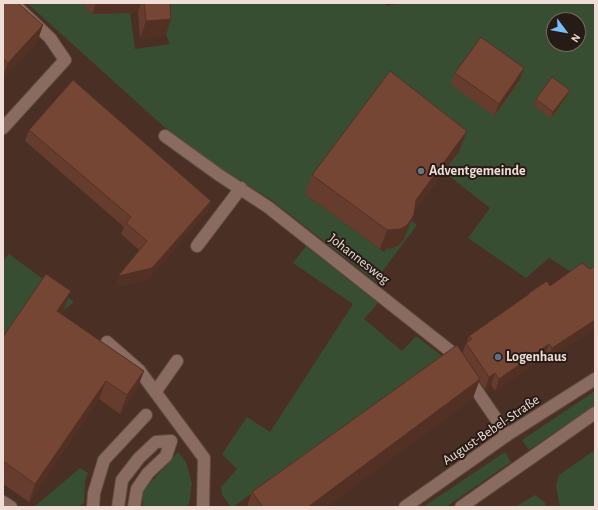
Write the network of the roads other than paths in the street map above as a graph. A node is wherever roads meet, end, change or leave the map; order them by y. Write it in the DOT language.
graph roads {
  1 [pos="13,3"];
  2 [pos="3,128"];
  3 [pos="165,136"];
  4 [pos="241,188"];
  5 [pos="197,246"];
  6 [pos="107,342"];
  7 [pos="177,361"];
  8 [pos="595,380"];
  9 [pos="156,391"];
  10 [pos="595,414"];
  11 [pos="146,415"];
  12 [pos="507,435"];
  13 [pos="3,502"];
  14 [pos="11,507"];
  15 [pos="93,507"];
  16 [pos="118,507"];
  17 [pos="134,507"];
  18 [pos="203,507"];
  19 [pos="405,507"];
  20 [pos="461,507"];
  1 -- 2 [label="street"];
  3 -- 4 [label="street, Johannesweg"];
  4 -- 5 [label="street"];
  4 -- 12 [label="street, Johannesweg"];
  6 -- 9 [label="street"];
  7 -- 9 [label="street"];
  8 -- 12 [label="street, August-Bebel-Straße"];
  9 -- 18 [label="street"];
  10 -- 20 [label="street"];
  11 -- 15 [label="street"];
  12 -- 19 [label="street, August-Bebel-Straße"];
  13 -- 14 [label="street"];
  16 -- 17 [label="street"];
}
